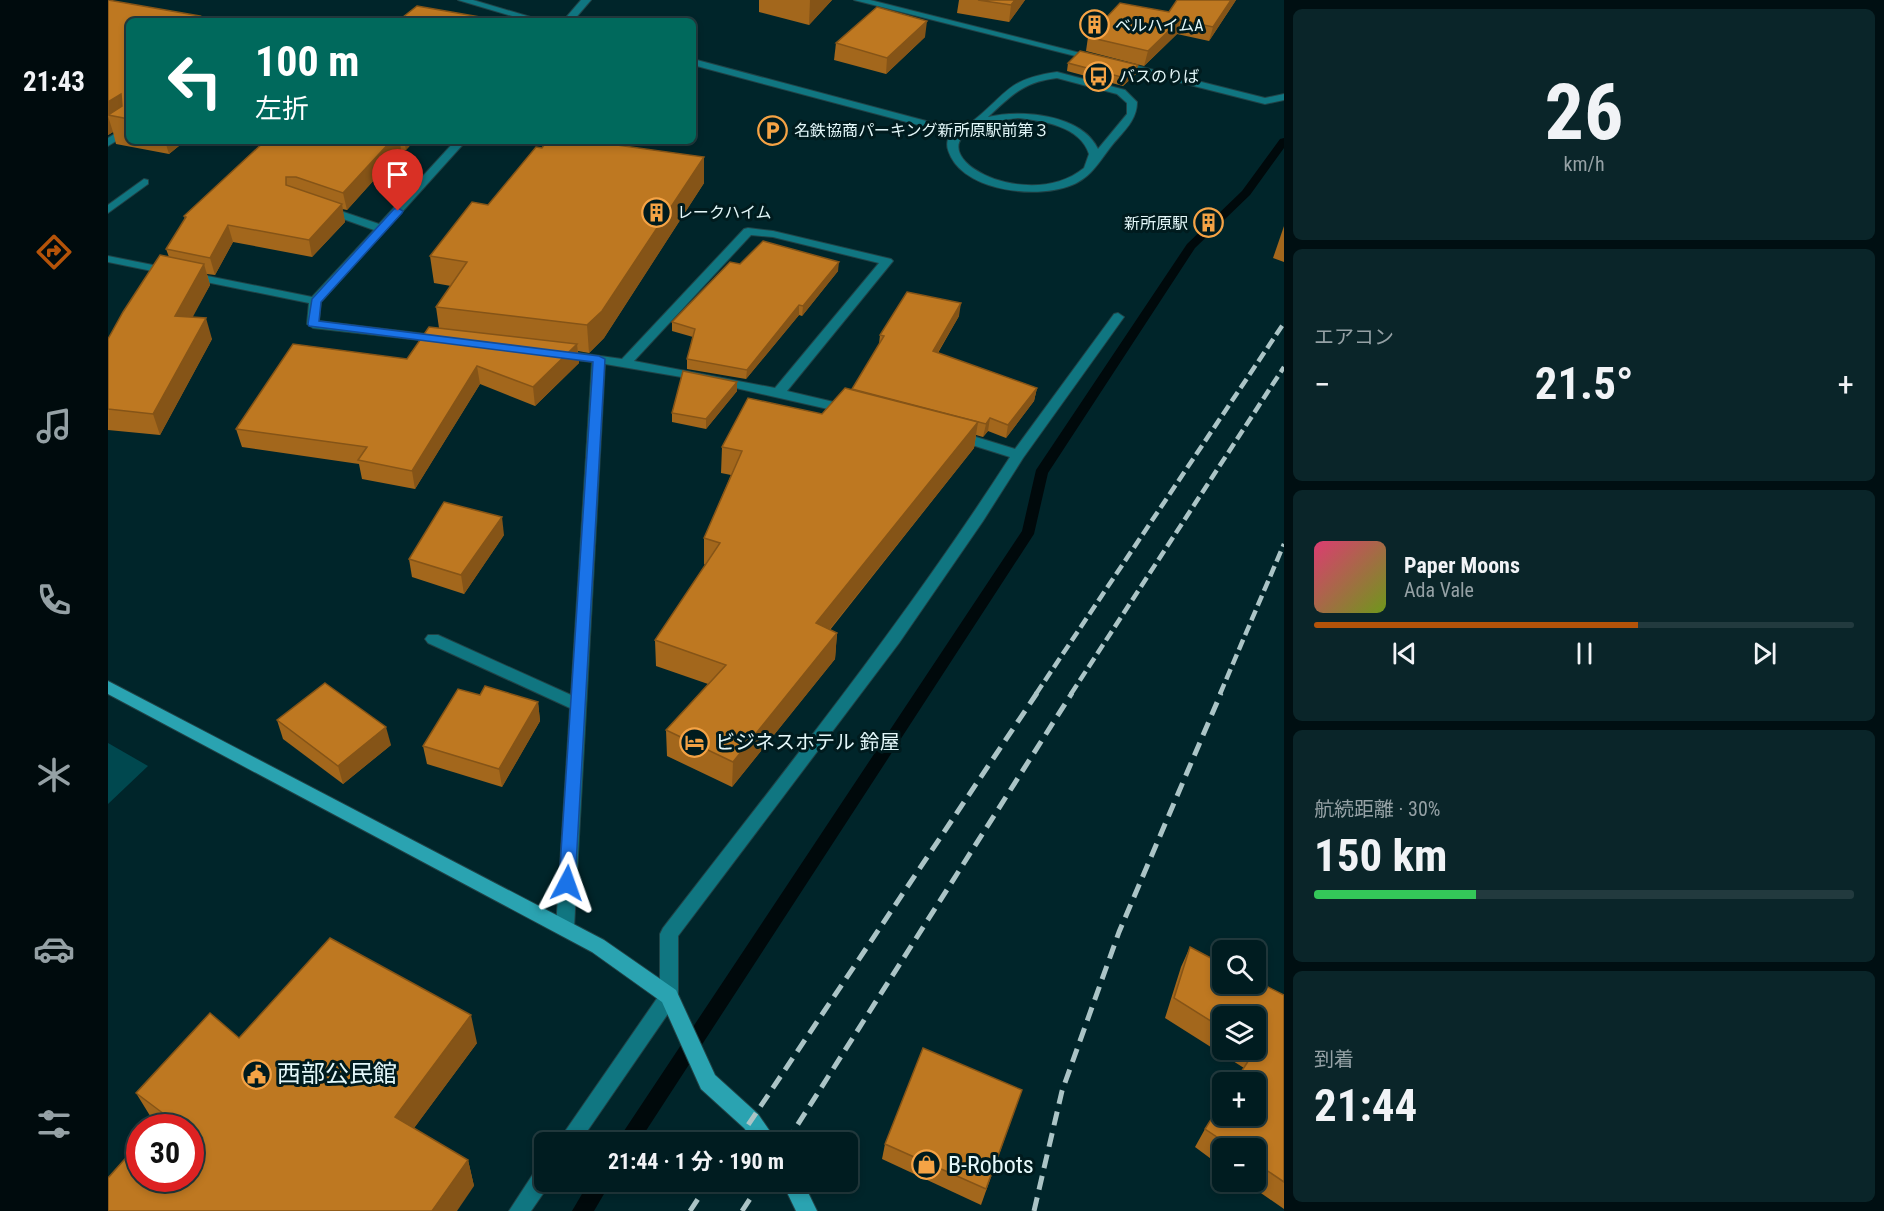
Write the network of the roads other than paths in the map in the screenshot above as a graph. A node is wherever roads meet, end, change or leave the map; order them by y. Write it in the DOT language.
graph roads {
  1 [pos="463,0"];
  2 [pos="586,0"];
  3 [pos="859,0"];
  4 [pos="528,18"];
  5 [pos="571,18"];
  6 [pos="696,63"];
  7 [pos="1284,97"];
  8 [pos="973,123"];
  9 [pos="941,128"];
  10 [pos="126,130"];
  11 [pos="953,140"];
  12 [pos="108,143"];
  13 [pos="458,144"];
  14 [pos="1096,158"];
  15 [pos="144,182"];
  16 [pos="316,206"];
  17 [pos="108,210"];
  18 [pos="382,229"];
  19 [pos="108,260"];
  20 [pos="315,301"];
  21 [pos="1118,317"];
  22 [pos="451,341"];
  23 [pos="542,352"];
  24 [pos="599,359"];
  25 [pos="624,364"];
  26 [pos="779,392"];
  27 [pos="858,412"];
  28 [pos="949,434"];
  29 [pos="1018,455"];
  30 [pos="433,639"];
  31 [pos="108,687"];
  32 [pos="579,705"];
  33 [pos="565,928"];
  34 [pos="671,1000"];
  35 [pos="575,1132"];
  36 [pos="760,1132"];
  37 [pos="534,1189"];
  38 [pos="797,1192"];
  39 [pos="519,1211"];
  40 [pos="807,1211"];
  1 -- 4 [label="street"];
  2 -- 5 [label="street"];
  3 -- 7 [label="street"];
  6 -- 9 [label="street"];
  8 -- 9 [label="street"];
  8 -- 11 [label="street"];
  8 -- 14 [label="street"];
  8 -- 14 [label="street"];
  9 -- 11 [label="street"];
  10 -- 12 [label="street"];
  11 -- 14 [label="street"];
  13 -- 18 [label="street"];
  15 -- 17 [label="street"];
  16 -- 18 [label="street"];
  18 -- 20 [label="street"];
  19 -- 20 [label="street"];
  20 -- 22 [label="street"];
  21 -- 29 [label="street"];
  23 -- 24 [label="street"];
  24 -- 25 [label="street"];
  24 -- 32 [label="street"];
  25 -- 26 [label="street"];
  25 -- 26 [label="street"];
  26 -- 27 [label="street"];
  28 -- 29 [label="street"];
  29 -- 34 [label="street"];
  30 -- 32 [label="street"];
  31 -- 33 [label="street"];
  32 -- 33 [label="street"];
  33 -- 34 [label="street"];
  34 -- 35 [label="street"];
  34 -- 36 [label="street"];
  37 -- 39 [label="street"];
  38 -- 40 [label="street"];
}
